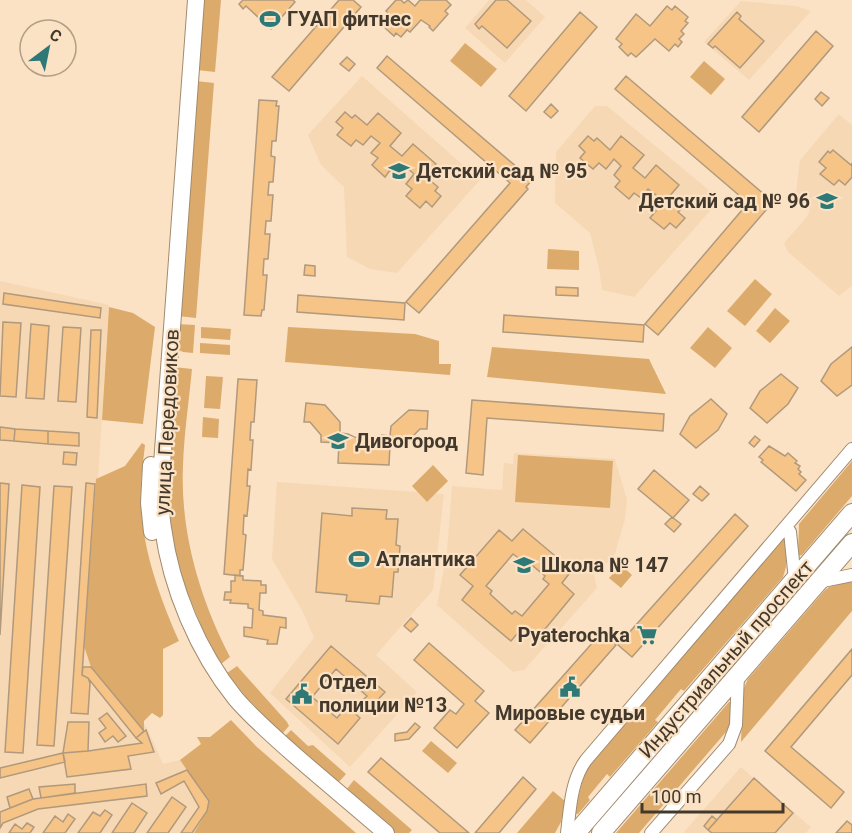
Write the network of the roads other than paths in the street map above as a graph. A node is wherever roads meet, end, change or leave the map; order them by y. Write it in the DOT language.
graph roads {
  1 [pos="185,0"];
  2 [pos="196,0"];
  3 [pos="852,449"];
  4 [pos="852,513"];
  5 [pos="786,526"];
  6 [pos="852,543"];
  7 [pos="852,575"];
  8 [pos="795,580"];
  9 [pos="818,582"];
  10 [pos="738,674"];
  11 [pos="369,833"];
  12 [pos="386,833"];
  13 [pos="567,833"];
  14 [pos="576,833"];
  15 [pos="601,833"];
  16 [pos="651,833"];
  1 -- 11 [label="street, улица Передовиков"];
  2 -- 12 [label="street, улица Передовиков"];
  3 -- 5 [label="street"];
  4 -- 8 [label="main road, Индустриальный проспект"];
  5 -- 8 [label="street"];
  5 -- 13 [label="street"];
  6 -- 9 [label="main road, Индустриальный проспект"];
  7 -- 9 [label="street, Индустриальный проспект"];
  8 -- 14 [label="main road, Индустриальный проспект"];
  9 -- 10 [label="main road, Индустриальный проспект"];
  10 -- 15 [label="main road, Индустриальный проспект"];
  10 -- 16 [label="street"];
}
